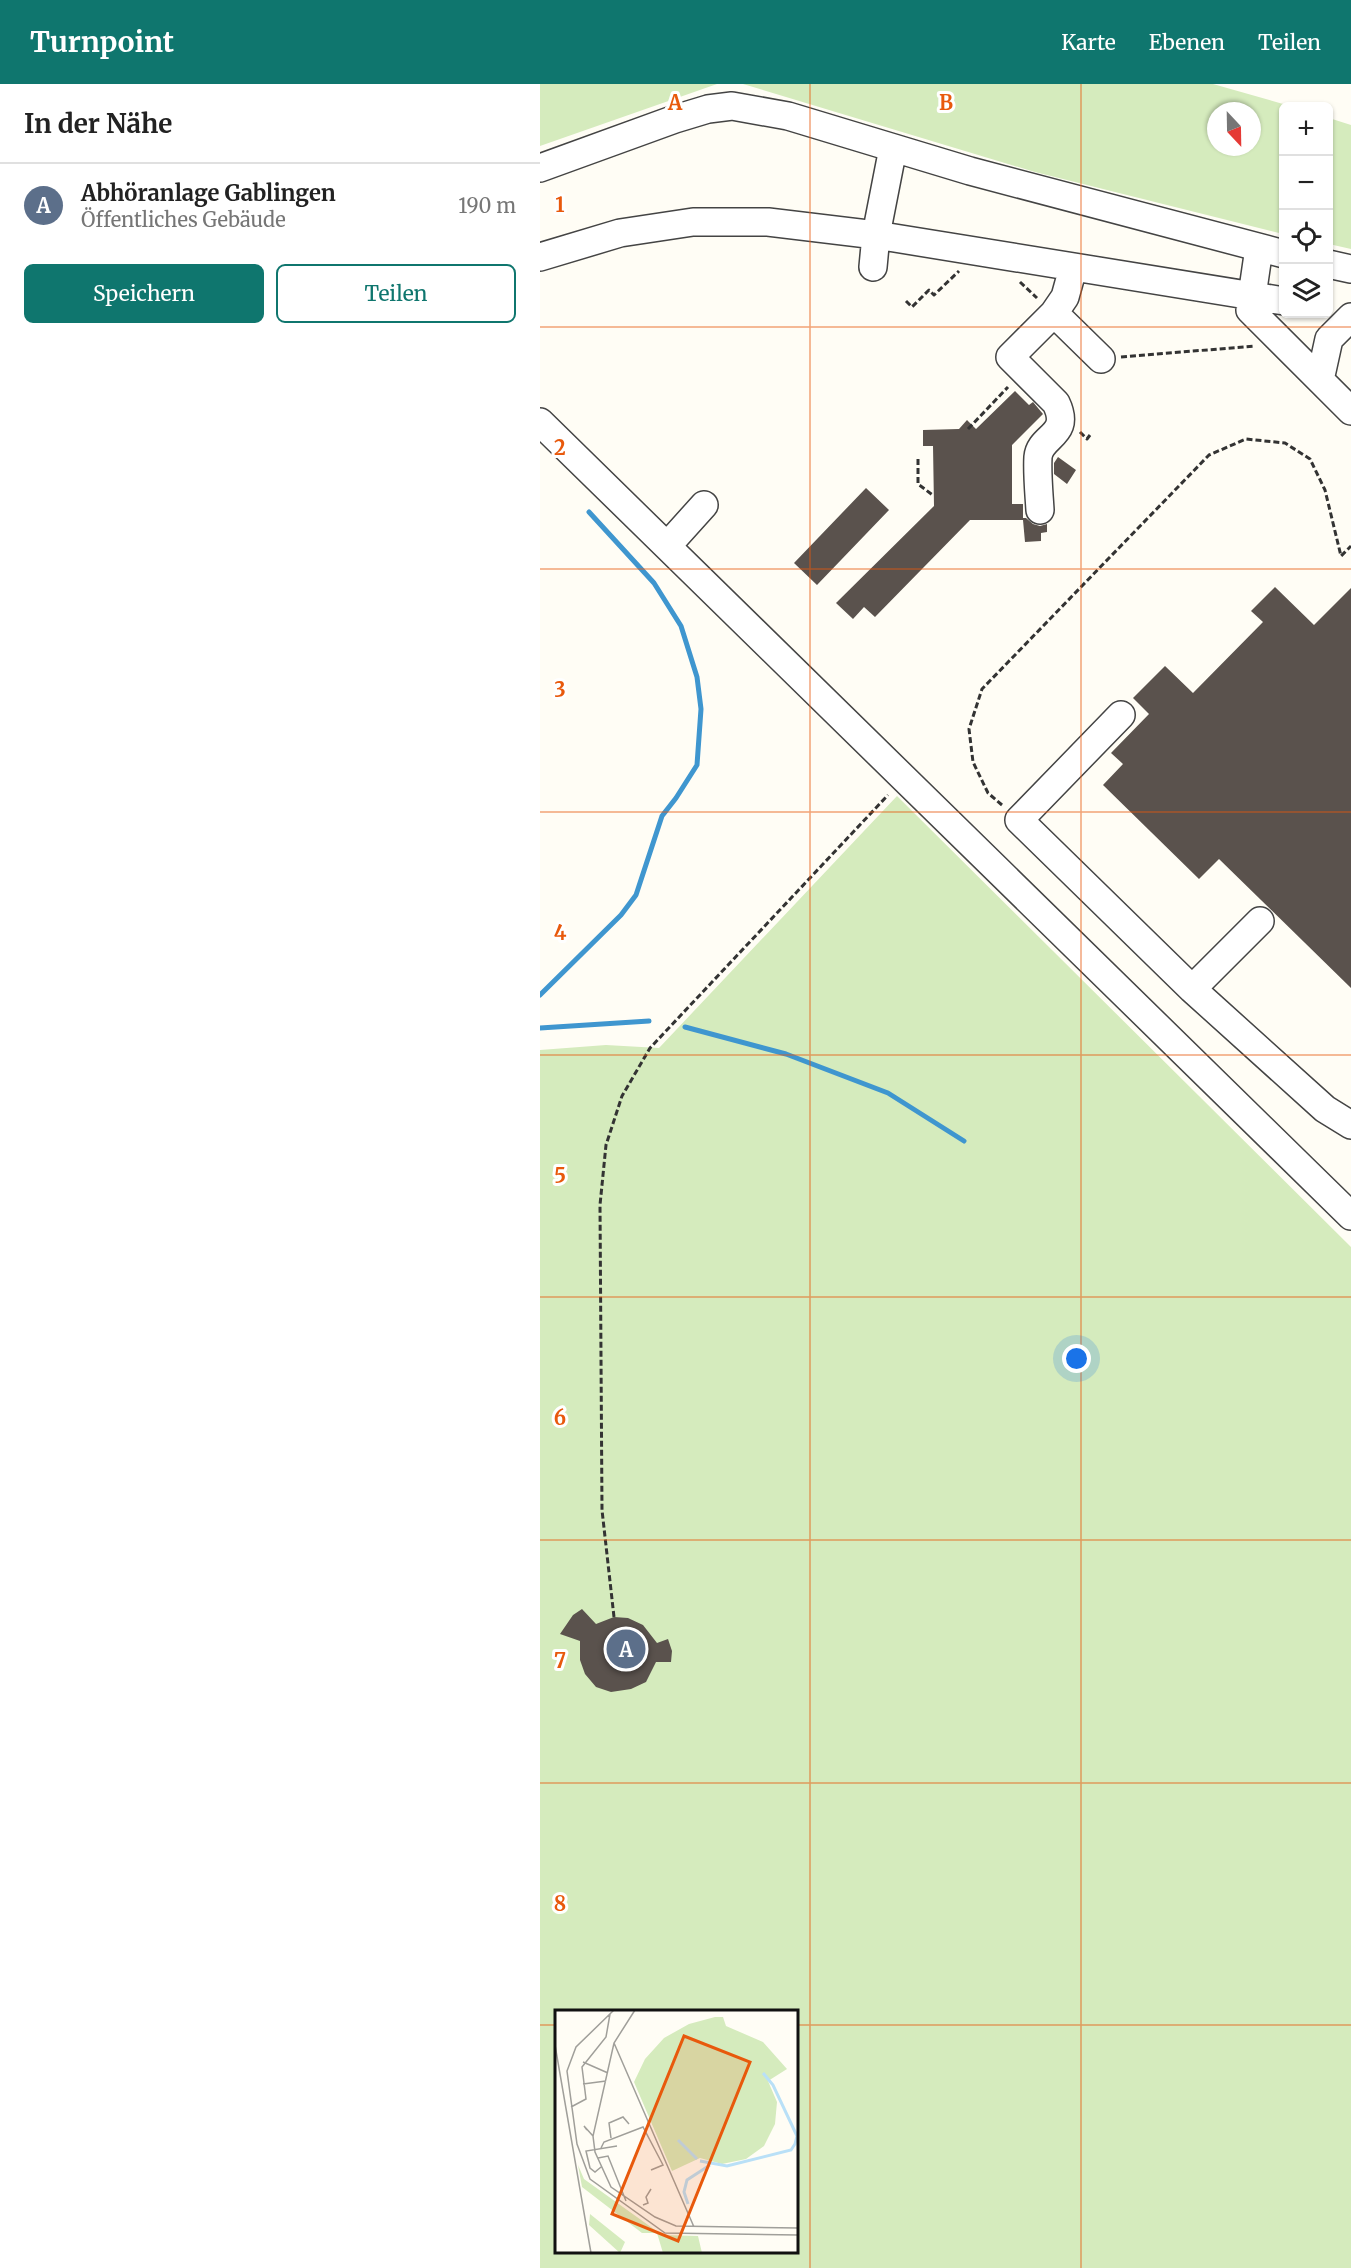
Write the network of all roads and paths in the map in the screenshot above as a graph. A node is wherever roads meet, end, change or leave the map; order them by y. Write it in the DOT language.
graph roads {
  1 [pos="893,148"];
  2 [pos="540,168"];
  3 [pos="876,235"];
  4 [pos="1271,251"];
  5 [pos="540,257"];
  6 [pos="1333,265"];
  7 [pos="873,267"];
  8 [pos="1073,268"];
  9 [pos="961,269"];
  10 [pos="1351,269"];
  11 [pos="1017,280"];
  12 [pos="1251,296"];
  13 [pos="1279,300"];
  14 [pos="906,302"];
  15 [pos="1333,310"];
  16 [pos="1054,313"];
  17 [pos="1351,315"];
  18 [pos="1284,344"];
  19 [pos="1101,359"];
  20 [pos="1320,380"];
  21 [pos="1351,411"];
  22 [pos="540,422"];
  23 [pos="918,459"];
  24 [pos="1045,494"];
  25 [pos="934,496"];
  26 [pos="704,505"];
  27 [pos="668,545"];
  28 [pos="1351,546"];
  29 [pos="1120,715"];
  30 [pos="904,779"];
  31 [pos="1019,820"];
  32 [pos="1260,921"];
  33 [pos="1192,989"];
  34 [pos="1351,1125"];
  35 [pos="1351,1216"];
  36 [pos="614,1617"];
  1 -- 2 [label="lane"];
  1 -- 3 [label="lane"];
  1 -- 4 [label="lane"];
  3 -- 5 [label="lane"];
  3 -- 7 [label="lane"];
  3 -- 8 [label="lane"];
  4 -- 12 [label="lane"];
  6 -- 10 [label="lane"];
  8 -- 12 [label="lane"];
  8 -- 16 [label="lane"];
  9 -- 14 [label="path"];
  11 -- 16 [label="path"];
  12 -- 13 [label="lane"];
  12 -- 18 [label="lane"];
  15 -- 17 [label="lane"];
  16 -- 19 [label="lane"];
  16 -- 24 [label="lane"];
  17 -- 20 [label="lane"];
  18 -- 19 [label="path"];
  18 -- 20 [label="lane"];
  20 -- 21 [label="lane"];
  22 -- 27 [label="lane"];
  23 -- 25 [label="path"];
  26 -- 27 [label="lane"];
  27 -- 30 [label="lane"];
  28 -- 31 [label="path"];
  29 -- 31 [label="lane"];
  30 -- 35 [label="lane"];
  30 -- 36 [label="path"];
  31 -- 33 [label="lane"];
  32 -- 33 [label="lane"];
  33 -- 34 [label="lane"];
}
